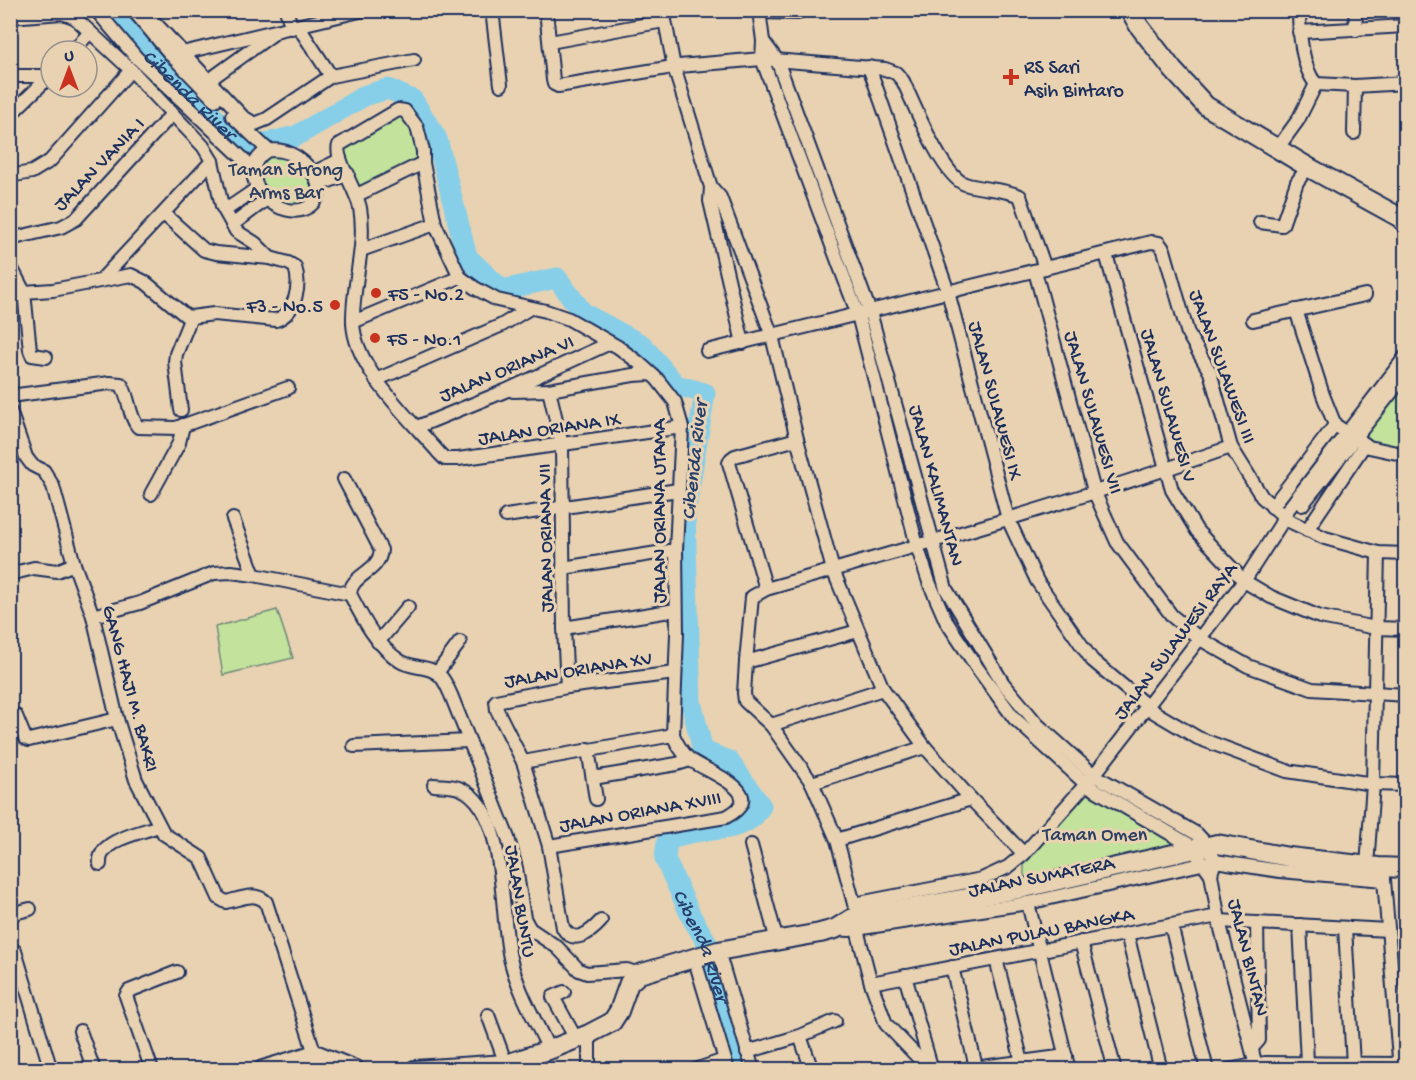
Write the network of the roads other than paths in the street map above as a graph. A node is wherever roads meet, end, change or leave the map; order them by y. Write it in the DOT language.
graph roads {
  1 [pos="96,10"];
  2 [pos="134,10"];
  3 [pos="143,10"];
  4 [pos="286,10"];
  5 [pos="364,10"];
  6 [pos="492,10"];
  7 [pos="546,10"];
  8 [pos="1130,10"];
  9 [pos="1299,10"];
  10 [pos="1355,10"];
  11 [pos="760,11"];
  12 [pos="798,13"];
  13 [pos="663,16"];
  14 [pos="10,17"];
  15 [pos="1406,26"];
  16 [pos="295,27"];
  17 [pos="1356,30"];
  18 [pos="278,31"];
  19 [pos="90,32"];
  20 [pos="1299,32"];
  21 [pos="84,39"];
  22 [pos="763,41"];
  23 [pos="550,42"];
  24 [pos="182,53"];
  25 [pos="762,59"];
  26 [pos="414,60"];
  27 [pos="777,60"];
  28 [pos="674,67"];
  29 [pos="869,67"];
  30 [pos="131,70"];
  31 [pos="39,75"];
  32 [pos="10,76"];
  33 [pos="331,76"];
  34 [pos="208,81"];
  35 [pos="1406,83"];
  36 [pos="1316,84"];
  37 [pos="501,86"];
  38 [pos="1355,86"];
  39 [pos="39,87"];
  40 [pos="172,114"];
  41 [pos="10,115"];
  42 [pos="1354,133"];
  43 [pos="1277,149"];
  44 [pos="268,150"];
  45 [pos="340,160"];
  46 [pos="212,161"];
  47 [pos="423,163"];
  48 [pos="1308,167"];
  49 [pos="254,168"];
  50 [pos="313,173"];
  51 [pos="348,174"];
  52 [pos="10,176"];
  53 [pos="318,185"];
  54 [pos="711,187"];
  55 [pos="258,188"];
  56 [pos="357,195"];
  57 [pos="267,199"];
  58 [pos="222,207"];
  59 [pos="164,214"];
  60 [pos="1260,222"];
  61 [pos="435,224"];
  62 [pos="1406,224"];
  63 [pos="232,225"];
  64 [pos="10,239"];
  65 [pos="361,250"];
  66 [pos="1106,254"];
  67 [pos="270,258"];
  68 [pos="117,263"];
  69 [pos="10,265"];
  70 [pos="1040,270"];
  71 [pos="131,275"];
  72 [pos="460,277"];
  73 [pos="101,280"];
  74 [pos="24,292"];
  75 [pos="948,292"];
  76 [pos="1365,295"];
  77 [pos="530,308"];
  78 [pos="1296,310"];
  79 [pos="864,314"];
  80 [pos="191,317"];
  81 [pos="1253,320"];
  82 [pos="353,322"];
  83 [pos="772,336"];
  84 [pos="610,343"];
  85 [pos="743,343"];
  86 [pos="707,351"];
  87 [pos="1406,356"];
  88 [pos="46,357"];
  89 [pos="651,374"];
  90 [pos="1406,374"];
  91 [pos="376,380"];
  92 [pos="288,388"];
  93 [pos="549,390"];
  94 [pos="505,392"];
  95 [pos="10,396"];
  96 [pos="10,411"];
  97 [pos="181,411"];
  98 [pos="183,425"];
  99 [pos="1335,425"];
  100 [pos="417,427"];
  101 [pos="682,427"];
  102 [pos="1356,438"];
  103 [pos="797,440"];
  104 [pos="562,445"];
  105 [pos="1231,447"];
  106 [pos="1406,455"];
  107 [pos="1167,470"];
  108 [pos="344,479"];
  109 [pos="678,490"];
  110 [pos="1094,491"];
  111 [pos="151,494"];
  112 [pos="1272,507"];
  113 [pos="564,509"];
  114 [pos="506,516"];
  115 [pos="233,519"];
  116 [pos="1008,519"];
  117 [pos="1284,521"];
  118 [pos="1307,530"];
  119 [pos="932,542"];
  120 [pos="917,546"];
  121 [pos="675,550"];
  122 [pos="1378,553"];
  123 [pos="1406,554"];
  124 [pos="74,564"];
  125 [pos="563,568"];
  126 [pos="833,570"];
  127 [pos="10,574"];
  128 [pos="254,575"];
  129 [pos="1244,581"];
  130 [pos="760,592"];
  131 [pos="351,594"];
  132 [pos="408,607"];
  133 [pos="676,610"];
  134 [pos="93,616"];
  135 [pos="564,628"];
  136 [pos="1376,628"];
  137 [pos="1406,629"];
  138 [pos="858,631"];
  139 [pos="1200,639"];
  140 [pos="378,642"];
  141 [pos="460,642"];
  142 [pos="746,662"];
  143 [pos="675,673"];
  144 [pos="440,675"];
  145 [pos="567,687"];
  146 [pos="883,689"];
  147 [pos="1374,694"];
  148 [pos="1406,695"];
  149 [pos="1147,707"];
  150 [pos="10,716"];
  151 [pos="117,719"];
  152 [pos="771,725"];
  153 [pos="673,735"];
  154 [pos="469,741"];
  155 [pos="354,746"];
  156 [pos="925,747"];
  157 [pos="588,750"];
  158 [pos="690,760"];
  159 [pos="523,762"];
  160 [pos="593,778"];
  161 [pos="1091,780"];
  162 [pos="812,783"];
  163 [pos="1373,784"];
  164 [pos="434,785"];
  165 [pos="1406,785"];
  166 [pos="596,799"];
  167 [pos="971,799"];
  168 [pos="159,826"];
  169 [pos="837,840"];
  170 [pos="751,845"];
  171 [pos="549,846"];
  172 [pos="1024,854"];
  173 [pos="1204,855"];
  174 [pos="100,864"];
  175 [pos="1406,868"];
  176 [pos="1379,871"];
  177 [pos="1028,903"];
  178 [pos="30,909"];
  179 [pos="10,914"];
  180 [pos="1219,918"];
  181 [pos="601,921"];
  182 [pos="855,923"];
  183 [pos="1257,923"];
  184 [pos="1171,925"];
  185 [pos="1300,925"];
  186 [pos="1345,928"];
  187 [pos="1388,930"];
  188 [pos="1126,934"];
  189 [pos="777,941"];
  190 [pos="1081,942"];
  191 [pos="1039,950"];
  192 [pos="15,951"];
  193 [pos="705,954"];
  194 [pos="996,959"];
  195 [pos="952,967"];
  196 [pos="177,972"];
  197 [pos="639,974"];
  198 [pos="905,976"];
  199 [pos="871,983"];
  200 [pos="564,992"];
  201 [pos="488,1015"];
  202 [pos="835,1021"];
  203 [pos="80,1031"];
  204 [pos="800,1036"];
  205 [pos="583,1037"];
  206 [pos="1252,1048"];
  207 [pos="549,1050"];
  208 [pos="747,1052"];
  209 [pos="1066,1056"];
  210 [pos="1022,1062"];
  211 [pos="1306,1062"];
  212 [pos="335,1064"];
  213 [pos="506,1064"];
  214 [pos="1353,1064"];
  215 [pos="726,1065"];
  216 [pos="976,1067"];
  217 [pos="1256,1067"];
  218 [pos="1400,1067"];
  219 [pos="471,1068"];
  220 [pos="51,1070"];
  221 [pos="94,1070"];
  222 [pos="152,1070"];
  223 [pos="263,1070"];
  224 [pos="415,1070"];
  225 [pos="589,1070"];
  226 [pos="695,1070"];
  227 [pos="753,1070"];
  228 [pos="812,1070"];
  229 [pos="931,1070"];
  230 [pos="959,1070"];
  231 [pos="1069,1070"];
  232 [pos="1115,1070"];
  233 [pos="1161,1070"];
  234 [pos="1207,1070"];
  235 [pos="1228,1070"];
  1 -- 49 [label="street"];
  2 -- 44 [label="street"];
  3 -- 24 [label="street"];
  4 -- 16 [label="street"];
  5 -- 16 [label="street"];
  6 -- 37 [label="street"];
  7 -- 23 [label="street"];
  8 -- 43 [label="street"];
  9 -- 20 [label="street"];
  10 -- 17 [label="street"];
  11 -- 12 [label="street"];
  11 -- 22 [label="street, JALAN KALIMANTAN"];
  13 -- 23 [label="street"];
  13 -- 28 [label="street"];
  14 -- 19 [label="street"];
  15 -- 17 [label="street"];
  16 -- 18 [label="street"];
  16 -- 33 [label="street"];
  17 -- 20 [label="street"];
  18 -- 24 [label="street"];
  18 -- 34 [label="street"];
  19 -- 21 [label="street"];
  19 -- 30 [label="street"];
  20 -- 36 [label="street"];
  22 -- 25 [label="street, JALAN KALIMANTAN"];
  22 -- 27 [label="street, JALAN KALIMANTAN"];
  23 -- 28 [label="street"];
  24 -- 34 [label="street"];
  25 -- 27 [label="street"];
  25 -- 28 [label="street"];
  25 -- 79 [label="street, JALAN KALIMANTAN"];
  26 -- 33 [label="street"];
  27 -- 29 [label="street"];
  27 -- 79 [label="street, JALAN KALIMANTAN"];
  28 -- 54 [label="street"];
  29 -- 70 [label="street, JALAN SULAWESI VII"];
  29 -- 75 [label="street, JALAN SULAWESI IX"];
  30 -- 40 [label="street"];
  30 -- 52 [label="street"];
  31 -- 32 [label="street"];
  33 -- 34 [label="street"];
  35 -- 38 [label="street"];
  36 -- 38 [label="street"];
  36 -- 43 [label="street"];
  38 -- 42 [label="street"];
  39 -- 41 [label="street"];
  40 -- 46 [label="street"];
  40 -- 64 [label="street, JALAN VANIA I"];
  43 -- 48 [label="street"];
  44 -- 49 [label="street"];
  44 -- 50 [label="street"];
  45 -- 47 [label="street"];
  45 -- 50 [label="street"];
  45 -- 51 [label="street"];
  46 -- 58 [label="street"];
  46 -- 59 [label="street"];
  47 -- 56 [label="street"];
  47 -- 61 [label="street"];
  48 -- 60 [label="street"];
  48 -- 62 [label="street"];
  49 -- 55 [label="street"];
  50 -- 53 [label="street"];
  51 -- 53 [label="street"];
  51 -- 56 [label="street"];
  53 -- 57 [label="street"];
  54 -- 83 [label="street"];
  54 -- 85 [label="street"];
  55 -- 57 [label="street"];
  55 -- 58 [label="street"];
  56 -- 65 [label="street"];
  57 -- 63 [label="street"];
  58 -- 63 [label="street"];
  59 -- 67 [label="street"];
  59 -- 68 [label="street"];
  61 -- 65 [label="street"];
  61 -- 72 [label="street"];
  63 -- 67 [label="street"];
  65 -- 82 [label="street"];
  66 -- 70 [label="street"];
  66 -- 105 [label="street, JALAN SULAWESI III"];
  66 -- 107 [label="street, JALAN SULAWESI V"];
  67 -- 80 [label="street"];
  68 -- 71 [label="street"];
  68 -- 73 [label="street"];
  69 -- 74 [label="street"];
  70 -- 75 [label="street"];
  70 -- 110 [label="street, JALAN SULAWESI VII"];
  71 -- 73 [label="street"];
  71 -- 80 [label="street"];
  72 -- 77 [label="street, JALAN ORIANA UTAMA"];
  72 -- 82 [label="street"];
  73 -- 74 [label="street"];
  74 -- 88 [label="street"];
  75 -- 79 [label="street"];
  75 -- 116 [label="street, JALAN SULAWESI IX"];
  76 -- 78 [label="street"];
  77 -- 84 [label="street, JALAN ORIANA UTAMA"];
  77 -- 91 [label="street"];
  78 -- 81 [label="street"];
  78 -- 99 [label="street"];
  79 -- 83 [label="street"];
  79 -- 119 [label="street, JALAN KALIMANTAN"];
  79 -- 120 [label="street, JALAN KALIMANTAN"];
  80 -- 97 [label="street"];
  82 -- 91 [label="street"];
  83 -- 85 [label="street"];
  83 -- 103 [label="street"];
  84 -- 89 [label="street, JALAN ORIANA UTAMA"];
  84 -- 94 [label="street, JALAN ORIANA VI"];
  85 -- 86 [label="street"];
  87 -- 102 [label="street"];
  89 -- 93 [label="street"];
  89 -- 101 [label="street, JALAN ORIANA UTAMA"];
  90 -- 102 [label="street"];
  91 -- 100 [label="street"];
  92 -- 98 [label="street"];
  93 -- 94 [label="street"];
  93 -- 104 [label="street, JALAN ORIANA VII"];
  94 -- 100 [label="street, JALAN ORIANA VI"];
  95 -- 98 [label="street"];
  96 -- 124 [label="street, GANG HAJI M. BAKRI"];
  98 -- 111 [label="street"];
  99 -- 102 [label="street"];
  99 -- 112 [label="street"];
  100 -- 104 [label="street, JALAN ORIANA IX"];
  101 -- 104 [label="street, JALAN ORIANA IX"];
  101 -- 109 [label="street, JALAN ORIANA UTAMA"];
  102 -- 106 [label="street"];
  102 -- 117 [label="street, JALAN SULAWESI RAYA"];
  102 -- 118 [label="street"];
  103 -- 126 [label="street"];
  103 -- 130 [label="street"];
  104 -- 113 [label="street, JALAN ORIANA VII"];
  105 -- 107 [label="street"];
  105 -- 112 [label="street, JALAN SULAWESI III"];
  107 -- 110 [label="street"];
  107 -- 129 [label="street, JALAN SULAWESI V"];
  108 -- 131 [label="street"];
  109 -- 113 [label="street"];
  109 -- 121 [label="street, JALAN ORIANA UTAMA"];
  110 -- 116 [label="street"];
  110 -- 139 [label="street, JALAN SULAWESI VII"];
  112 -- 117 [label="street, JALAN SULAWESI III"];
  113 -- 114 [label="street"];
  113 -- 125 [label="street, JALAN ORIANA VII"];
  115 -- 128 [label="street"];
  116 -- 119 [label="street"];
  116 -- 149 [label="street, JALAN SULAWESI IX"];
  117 -- 118 [label="street, JALAN SULAWESI III"];
  117 -- 129 [label="street, JALAN SULAWESI RAYA"];
  118 -- 122 [label="street, JALAN SULAWESI III"];
  119 -- 120 [label="street"];
  119 -- 161 [label="street, JALAN KALIMANTAN"];
  120 -- 126 [label="street"];
  120 -- 161 [label="street, JALAN KALIMANTAN"];
  121 -- 125 [label="street"];
  121 -- 133 [label="street, JALAN ORIANA UTAMA"];
  122 -- 123 [label="street, JALAN SULAWESI III"];
  122 -- 136 [label="street"];
  124 -- 127 [label="street"];
  124 -- 134 [label="street, GANG HAJI M. BAKRI"];
  125 -- 135 [label="street, JALAN ORIANA VII"];
  126 -- 130 [label="street"];
  126 -- 138 [label="street"];
  128 -- 131 [label="street"];
  128 -- 134 [label="street"];
  129 -- 136 [label="street, JALAN SULAWESI V"];
  129 -- 139 [label="street, JALAN SULAWESI RAYA"];
  130 -- 142 [label="street"];
  131 -- 140 [label="street"];
  132 -- 140 [label="street"];
  133 -- 135 [label="street"];
  133 -- 143 [label="street, JALAN ORIANA UTAMA"];
  134 -- 151 [label="street, GANG HAJI M. BAKRI"];
  135 -- 145 [label="street, JALAN ORIANA VII"];
  136 -- 137 [label="street, JALAN SULAWESI V"];
  136 -- 147 [label="street"];
  138 -- 142 [label="street"];
  138 -- 146 [label="street"];
  139 -- 147 [label="street, JALAN SULAWESI VII"];
  139 -- 149 [label="street, JALAN SULAWESI RAYA"];
  140 -- 144 [label="street"];
  141 -- 144 [label="street"];
  142 -- 152 [label="street"];
  143 -- 145 [label="street, JALAN ORIANA XV"];
  143 -- 153 [label="street, JALAN ORIANA UTAMA"];
  144 -- 154 [label="street"];
  145 -- 159 [label="street, JALAN ORIANA XV"];
  146 -- 152 [label="street"];
  146 -- 156 [label="street"];
  147 -- 148 [label="street, JALAN SULAWESI VII"];
  147 -- 163 [label="street"];
  149 -- 161 [label="street, JALAN SULAWESI RAYA"];
  149 -- 163 [label="street, JALAN SULAWESI IX"];
  150 -- 151 [label="street"];
  151 -- 168 [label="street, GANG HAJI M. BAKRI"];
  152 -- 162 [label="street"];
  153 -- 157 [label="street"];
  153 -- 158 [label="street"];
  154 -- 155 [label="street"];
  154 -- 197 [label="street"];
  156 -- 162 [label="street"];
  156 -- 167 [label="street"];
  157 -- 159 [label="street"];
  157 -- 160 [label="street"];
  158 -- 160 [label="street"];
  158 -- 171 [label="street, JALAN ORIANA XVIII"];
  159 -- 171 [label="street"];
  160 -- 166 [label="street"];
  161 -- 172 [label="street, JALAN SULAWESI RAYA"];
  161 -- 173 [label="street, JALAN KALIMANTAN"];
  162 -- 169 [label="street"];
  163 -- 165 [label="street, JALAN SULAWESI IX"];
  163 -- 176 [label="street"];
  164 -- 207 [label="street, JALAN BUNTU"];
  167 -- 169 [label="street"];
  167 -- 172 [label="street"];
  168 -- 174 [label="street"];
  168 -- 212 [label="street, GANG HAJI M. BAKRI"];
  169 -- 172 [label="street, JALAN SULAWESI RAYA"];
  170 -- 189 [label="street"];
  171 -- 181 [label="street"];
  173 -- 176 [label="street, JALAN SUMATERA"];
  173 -- 177 [label="street, JALAN SUMATERA"];
  173 -- 180 [label="street, JALAN BINTAN"];
  173 -- 182 [label="street, JALAN SUMATERA"];
  175 -- 176 [label="street, JALAN SUMATERA"];
  176 -- 187 [label="street"];
  177 -- 182 [label="street, JALAN SUMATERA"];
  177 -- 191 [label="street"];
  178 -- 179 [label="street"];
  180 -- 183 [label="street, JALAN PULAU BANGKA"];
  180 -- 184 [label="street, JALAN PULAU BANGKA"];
  180 -- 206 [label="street, JALAN BINTAN"];
  182 -- 189 [label="street, JALAN SUMATERA"];
  182 -- 199 [label="street"];
  183 -- 185 [label="street, JALAN PULAU BANGKA"];
  183 -- 206 [label="street, JALAN BINTAN"];
  184 -- 188 [label="street, JALAN PULAU BANGKA"];
  184 -- 234 [label="street"];
  185 -- 186 [label="street, JALAN PULAU BANGKA"];
  185 -- 211 [label="street"];
  186 -- 187 [label="street, JALAN PULAU BANGKA"];
  186 -- 214 [label="street"];
  187 -- 218 [label="street"];
  188 -- 190 [label="street, JALAN PULAU BANGKA"];
  188 -- 233 [label="street"];
  189 -- 193 [label="street, JALAN SUMATERA"];
  190 -- 191 [label="street, JALAN PULAU BANGKA"];
  190 -- 232 [label="street"];
  191 -- 194 [label="street, JALAN PULAU BANGKA"];
  191 -- 209 [label="street"];
  192 -- 220 [label="street"];
  193 -- 197 [label="street, JALAN SUMATERA"];
  193 -- 208 [label="street"];
  193 -- 215 [label="street"];
  194 -- 195 [label="street, JALAN PULAU BANGKA"];
  194 -- 210 [label="street"];
  195 -- 198 [label="street, JALAN PULAU BANGKA"];
  195 -- 216 [label="street"];
  196 -- 222 [label="street"];
  197 -- 205 [label="street"];
  198 -- 199 [label="street, JALAN PULAU BANGKA"];
  198 -- 229 [label="street"];
  199 -- 229 [label="street"];
  200 -- 205 [label="street"];
  201 -- 213 [label="street"];
  202 -- 204 [label="street"];
  203 -- 221 [label="street"];
  204 -- 208 [label="street"];
  204 -- 228 [label="street"];
  205 -- 207 [label="street"];
  205 -- 225 [label="street"];
  206 -- 217 [label="street, JALAN BINTAN"];
  207 -- 213 [label="street"];
  208 -- 227 [label="street"];
  209 -- 210 [label="street"];
  209 -- 231 [label="street"];
  210 -- 216 [label="street"];
  211 -- 214 [label="street"];
  211 -- 217 [label="street"];
  212 -- 223 [label="street"];
  213 -- 219 [label="street"];
  214 -- 218 [label="street"];
  215 -- 226 [label="street"];
  216 -- 230 [label="street"];
  217 -- 235 [label="street"];
  219 -- 224 [label="street"];
}
